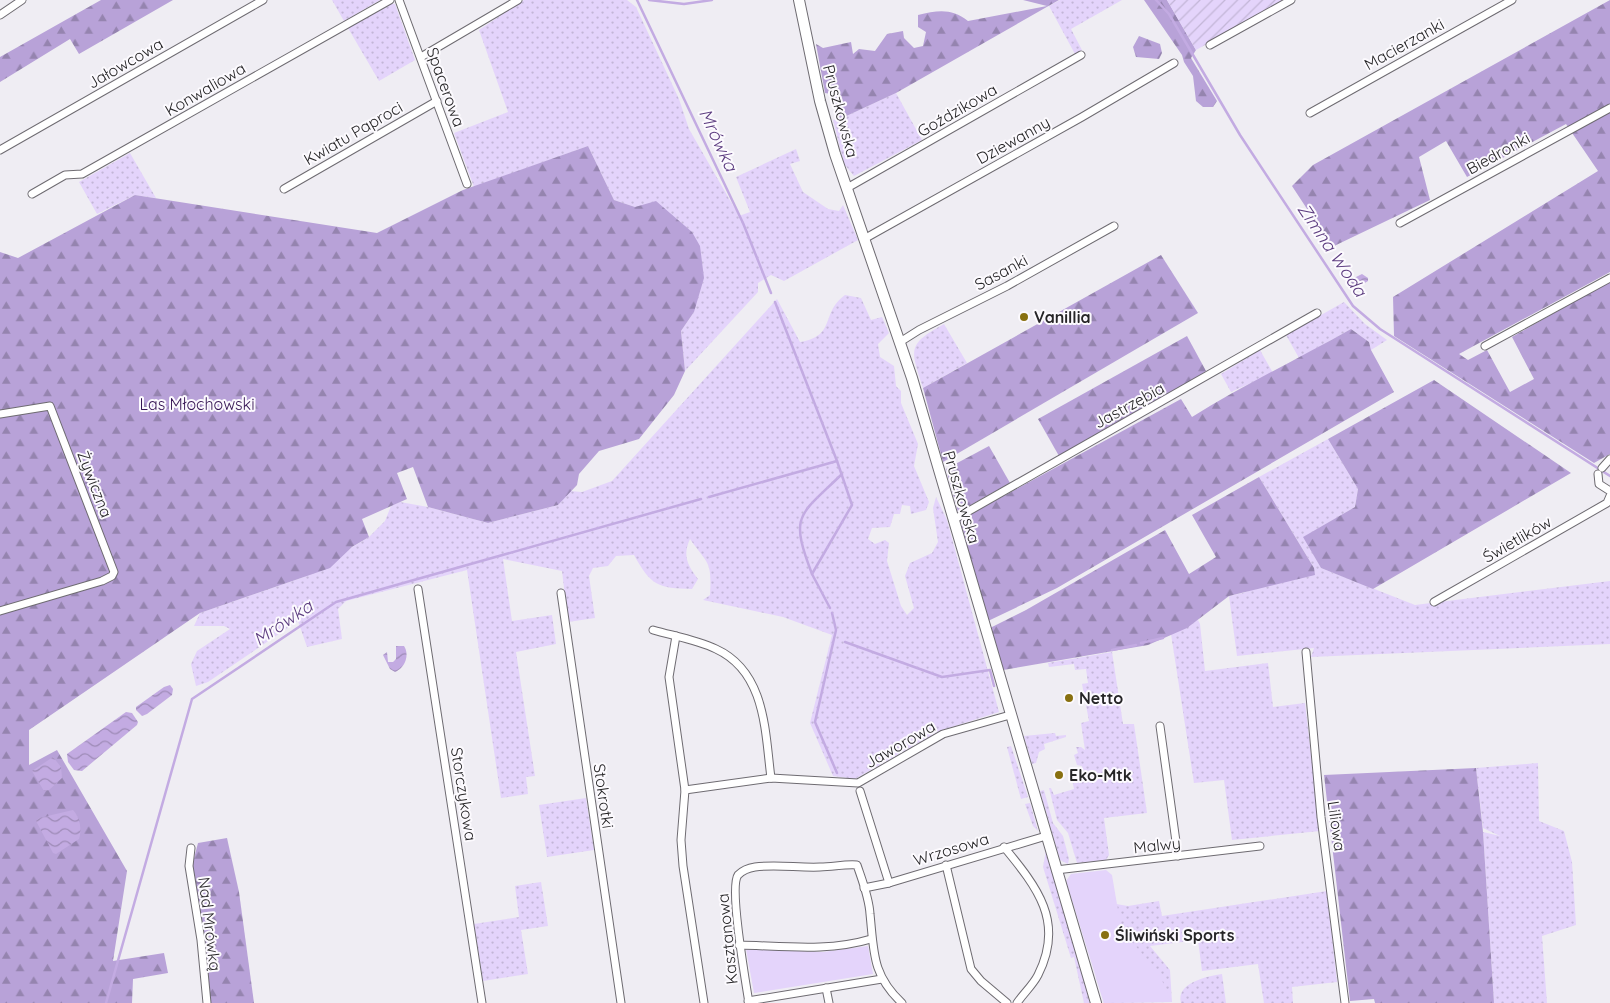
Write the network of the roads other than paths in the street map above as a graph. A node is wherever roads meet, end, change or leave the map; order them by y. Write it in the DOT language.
graph roads {
  1 [pos="22,0"];
  2 [pos="263,0"];
  3 [pos="390,0"];
  4 [pos="399,0"];
  5 [pos="518,0"];
  6 [pos="799,0"];
  7 [pos="1291,0"];
  8 [pos="1512,0"];
  9 [pos="0,15"];
  10 [pos="1210,45"];
  11 [pos="1081,55"];
  12 [pos="421,57"];
  13 [pos="1174,63"];
  14 [pos="436,101"];
  15 [pos="1610,108"];
  16 [pos="1310,113"];
  17 [pos="0,150"];
  18 [pos="467,184"];
  19 [pos="847,188"];
  20 [pos="284,189"];
  21 [pos="32,194"];
  22 [pos="1400,223"];
  23 [pos="1114,226"];
  24 [pos="864,239"];
  25 [pos="1610,278"];
  26 [pos="1317,314"];
  27 [pos="900,342"];
  28 [pos="1485,346"];
  29 [pos="0,414"];
  30 [pos="1610,459"];
  31 [pos="1610,491"];
  32 [pos="1610,496"];
  33 [pos="953,520"];
  34 [pos="418,589"];
  35 [pos="560,593"];
  36 [pos="1434,602"];
  37 [pos="0,611"];
  38 [pos="653,630"];
  39 [pos="676,636"];
  40 [pos="1306,652"];
  41 [pos="1010,715"];
  42 [pos="1160,726"];
  43 [pos="771,778"];
  44 [pos="685,790"];
  45 [pos="860,791"];
  46 [pos="1046,836"];
  47 [pos="1260,846"];
  48 [pos="1004,847"];
  49 [pos="192,848"];
  50 [pos="1178,856"];
  51 [pos="946,865"];
  52 [pos="1056,870"];
  53 [pos="889,883"];
  54 [pos="864,888"];
  55 [pos="871,938"];
  56 [pos="740,945"];
  57 [pos="882,979"];
  58 [pos="826,988"];
  59 [pos="748,1002"];
  60 [pos="207,1003"];
  61 [pos="482,1003"];
  62 [pos="621,1003"];
  63 [pos="704,1003"];
  64 [pos="829,1003"];
  65 [pos="902,1003"];
  66 [pos="1007,1003"];
  67 [pos="1017,1003"];
  68 [pos="1096,1003"];
  69 [pos="1345,1003"];
  1 -- 9 [label="street"];
  2 -- 17 [label="street, Jałowcowa"];
  3 -- 21 [label="street, Konwaliowa"];
  4 -- 12 [label="street, Spacerowa"];
  5 -- 12 [label="street"];
  6 -- 19 [label="street, Pruszkowska"];
  7 -- 10 [label="street"];
  8 -- 16 [label="street, Macierzanki"];
  11 -- 19 [label="street, Goździkowa"];
  12 -- 14 [label="street, Spacerowa"];
  13 -- 24 [label="street, Dziewanny"];
  14 -- 18 [label="street, Spacerowa"];
  14 -- 20 [label="street, Kwiatu Paproci"];
  15 -- 22 [label="street, Biedronki"];
  19 -- 24 [label="street, Pruszkowska"];
  23 -- 27 [label="street, Sasanki"];
  24 -- 27 [label="street, Pruszkowska"];
  25 -- 28 [label="street"];
  26 -- 33 [label="street, Jastrzębia"];
  27 -- 33 [label="street, Pruszkowska"];
  29 -- 37 [label="street, Żywiczna"];
  30 -- 31 [label="street"];
  32 -- 36 [label="street, Świetlików"];
  33 -- 41 [label="street, Pruszkowska"];
  34 -- 61 [label="street, Storczykowa"];
  35 -- 62 [label="street, Stokrotki"];
  38 -- 39 [label="street"];
  39 -- 43 [label="street"];
  39 -- 44 [label="street"];
  40 -- 69 [label="street, Liliowa"];
  41 -- 43 [label="street, Jaworowa"];
  41 -- 46 [label="street, Pruszkowska"];
  42 -- 50 [label="street"];
  43 -- 44 [label="street, Jaworowa"];
  44 -- 63 [label="street"];
  45 -- 53 [label="street, Jaworowa"];
  46 -- 48 [label="street, Wrzosowa"];
  46 -- 52 [label="street, Pruszkowska"];
  47 -- 50 [label="street, Malwy"];
  48 -- 51 [label="street, Wrzosowa"];
  48 -- 67 [label="street"];
  49 -- 60 [label="street, Nad Mrówką"];
  50 -- 52 [label="street, Malwy"];
  51 -- 53 [label="street, Wrzosowa"];
  51 -- 66 [label="street"];
  52 -- 68 [label="street, Pruszkowska"];
  53 -- 54 [label="street, Wrzosowa"];
  54 -- 55 [label="street"];
  54 -- 56 [label="street, Kasztanowa"];
  55 -- 56 [label="street"];
  55 -- 57 [label="street"];
  56 -- 59 [label="street, Kasztanowa"];
  57 -- 58 [label="street"];
  57 -- 65 [label="street"];
  58 -- 59 [label="street"];
  58 -- 64 [label="street"];
}
